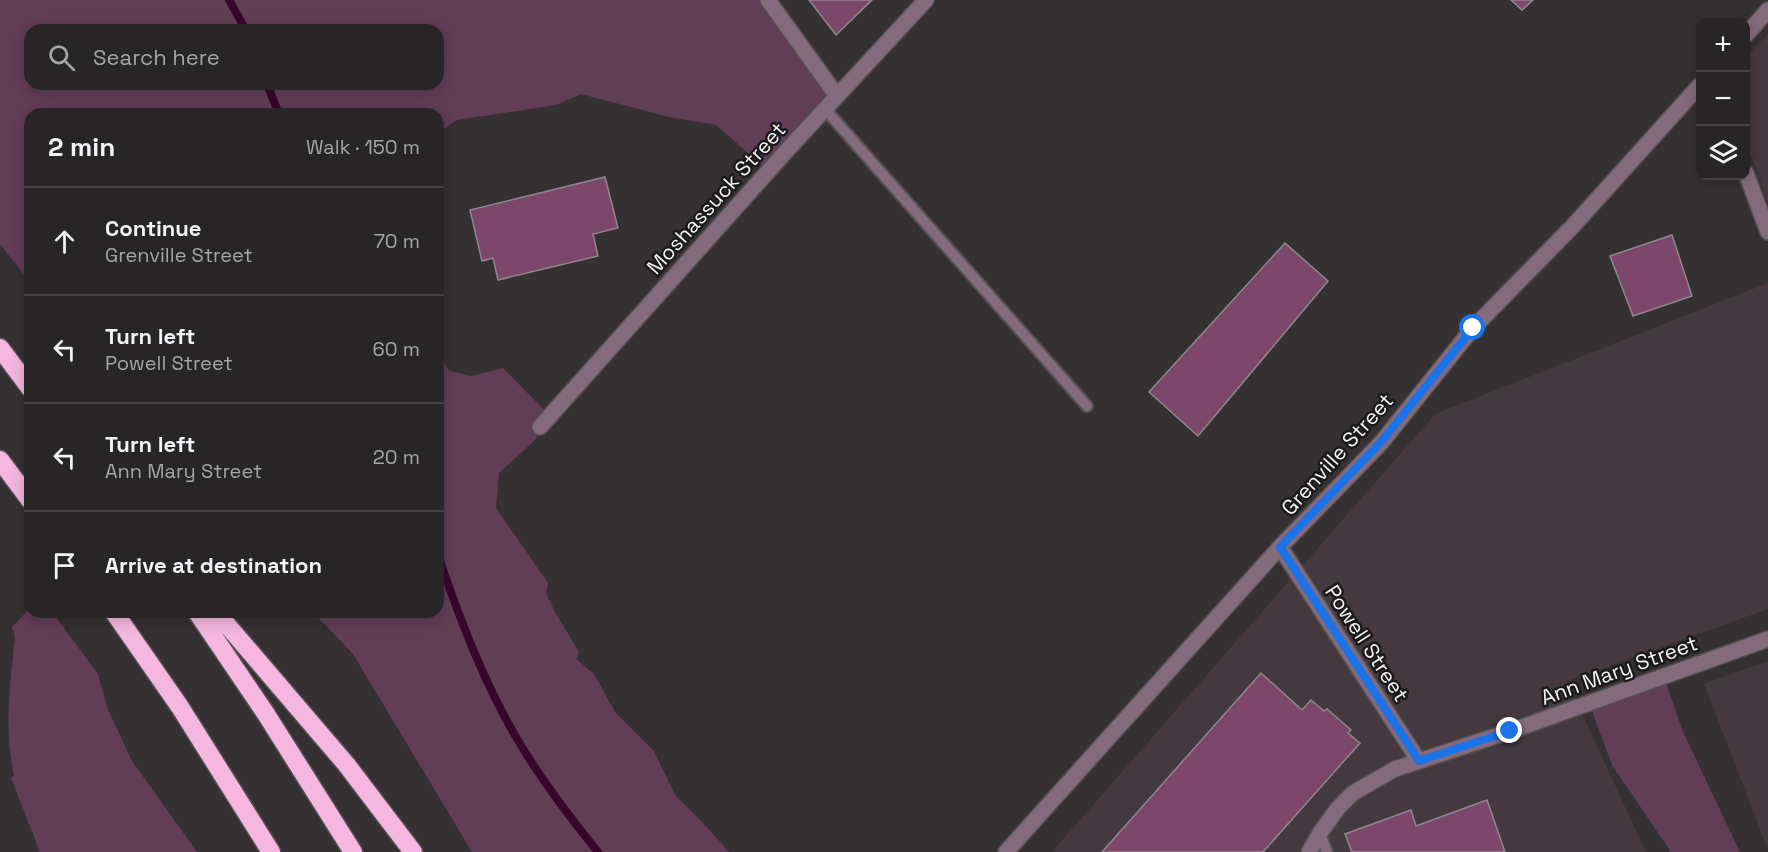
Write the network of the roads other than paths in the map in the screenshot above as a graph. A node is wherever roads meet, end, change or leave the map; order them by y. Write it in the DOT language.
graph roads {
  1 [pos="768,0"];
  2 [pos="926,0"];
  3 [pos="1768,10"];
  4 [pos="1750,30"];
  5 [pos="1696,91"];
  6 [pos="837,96"];
  7 [pos="825,110"];
  8 [pos="1749,180"];
  9 [pos="1768,232"];
  10 [pos="0,348"];
  11 [pos="24,380"];
  12 [pos="1086,406"];
  13 [pos="540,427"];
  14 [pos="0,460"];
  15 [pos="24,492"];
  16 [pos="1280,547"];
  17 [pos="118,618"];
  18 [pos="200,618"];
  19 [pos="221,618"];
  20 [pos="1768,639"];
  21 [pos="1419,761"];
  22 [pos="1320,833"];
  23 [pos="271,852"];
  24 [pos="353,852"];
  25 [pos="413,852"];
  26 [pos="1006,852"];
  27 [pos="1309,852"];
  28 [pos="1327,852"];
  1 -- 6 [label="street"];
  2 -- 6 [label="street, Moshassuck Street"];
  3 -- 4 [label="street"];
  5 -- 16 [label="street, Grenville Street"];
  6 -- 7 [label="street, Moshassuck Street"];
  7 -- 12 [label="lane"];
  7 -- 13 [label="street, Moshassuck Street"];
  8 -- 9 [label="street"];
  10 -- 11 [label="highway"];
  14 -- 15 [label="highway"];
  16 -- 21 [label="street, Powell Street"];
  16 -- 26 [label="street, Grenville Street"];
  17 -- 23 [label="highway"];
  18 -- 24 [label="highway"];
  19 -- 25 [label="highway"];
  20 -- 21 [label="street, Ann Mary Street"];
  21 -- 22 [label="street, Ann Mary Street"];
  22 -- 27 [label="street, Ann Mary Street"];
  22 -- 28 [label="lane"];
}
